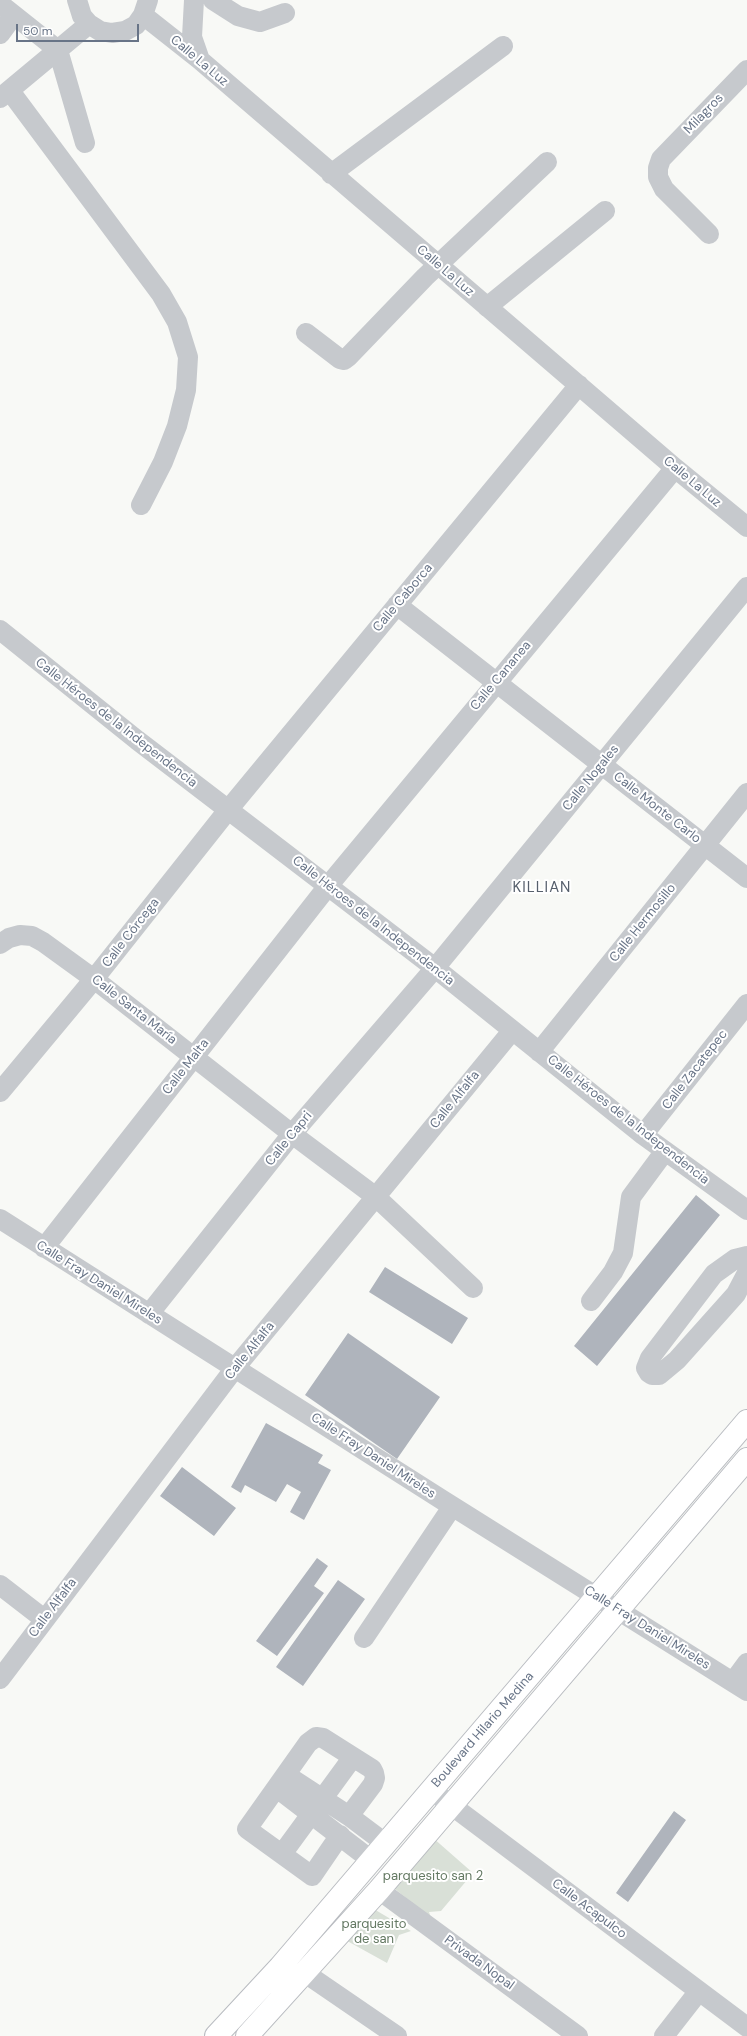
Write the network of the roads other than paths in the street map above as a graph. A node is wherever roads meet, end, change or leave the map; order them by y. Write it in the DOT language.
graph roads {
  1 [pos="78,0"];
  2 [pos="194,0"];
  3 [pos="213,0"];
  4 [pos="146,8"];
  5 [pos="7,9"];
  6 [pos="285,13"];
  7 [pos="89,24"];
  8 [pos="0,34"];
  9 [pos="503,46"];
  10 [pos="58,50"];
  11 [pos="200,60"];
  12 [pos="747,70"];
  13 [pos="5,95"];
  14 [pos="85,142"];
  15 [pos="547,162"];
  16 [pos="331,174"];
  17 [pos="605,211"];
  18 [pos="709,234"];
  19 [pos="438,265"];
  20 [pos="487,307"];
  21 [pos="306,333"];
  22 [pos="578,385"];
  23 [pos="675,468"];
  24 [pos="141,505"];
  25 [pos="747,527"];
  26 [pos="747,587"];
  27 [pos="397,605"];
  28 [pos="0,630"];
  29 [pos="495,683"];
  30 [pos="602,764"];
  31 [pos="747,793"];
  32 [pos="228,810"];
  33 [pos="705,846"];
  34 [pos="747,878"];
  35 [pos="328,886"];
  36 [pos="0,944"];
  37 [pos="434,968"];
  38 [pos="94,980"];
  39 [pos="747,1004"];
  40 [pos="512,1031"];
  41 [pos="539,1052"];
  42 [pos="194,1057"];
  43 [pos="0,1092"];
  44 [pos="292,1134"];
  45 [pos="643,1135"];
  46 [pos="665,1151"];
  47 [pos="376,1197"];
  48 [pos="747,1210"];
  49 [pos="0,1219"];
  50 [pos="44,1248"];
  51 [pos="747,1256"];
  52 [pos="747,1273"];
  53 [pos="474,1288"];
  54 [pos="591,1301"];
  55 [pos="149,1314"];
  56 [pos="235,1368"];
  57 [pos="747,1421"];
  58 [pos="747,1459"];
  59 [pos="452,1506"];
  60 [pos="0,1585"];
  61 [pos="597,1597"];
  62 [pos="618,1609"];
  63 [pos="44,1619"];
  64 [pos="364,1638"];
  65 [pos="747,1663"];
  66 [pos="0,1679"];
  67 [pos="740,1686"];
  68 [pos="353,1757"];
  69 [pos="281,1781"];
  70 [pos="431,1790"];
  71 [pos="450,1805"];
  72 [pos="317,1806"];
  73 [pos="349,1816"];
  74 [pos="340,1835"];
  75 [pos="385,1843"];
  76 [pos="282,1854"];
  77 [pos="371,1860"];
  78 [pos="379,1890"];
  79 [pos="305,1973"];
  80 [pos="699,1991"];
  81 [pos="747,2027"];
  82 [pos="216,2036"];
  83 [pos="247,2036"];
  84 [pos="397,2036"];
  85 [pos="578,2036"];
  86 [pos="664,2036"];
  1 -- 7 [label="street"];
  2 -- 11 [label="street"];
  3 -- 6 [label="street"];
  4 -- 7 [label="street"];
  4 -- 11 [label="street, Calle La Luz"];
  5 -- 8 [label="street"];
  5 -- 10 [label="street"];
  7 -- 10 [label="street"];
  9 -- 16 [label="street"];
  10 -- 13 [label="street"];
  10 -- 14 [label="street"];
  11 -- 16 [label="street, Calle La Luz"];
  12 -- 18 [label="street, Milagros"];
  13 -- 24 [label="street"];
  15 -- 19 [label="street"];
  16 -- 19 [label="street, Calle La Luz"];
  17 -- 20 [label="street"];
  19 -- 20 [label="street, Calle La Luz"];
  19 -- 21 [label="street"];
  20 -- 22 [label="street, Calle La Luz"];
  22 -- 23 [label="street, Calle La Luz"];
  22 -- 27 [label="street, Calle Caborca"];
  23 -- 25 [label="street, Calle La Luz"];
  23 -- 29 [label="street, Calle Cananea"];
  26 -- 30 [label="street, Calle Nogales"];
  27 -- 29 [label="street, Calle Monte Carlo"];
  27 -- 32 [label="street, Calle Caborca"];
  28 -- 32 [label="street, Calle Héroes de la Independencia"];
  29 -- 30 [label="street, Calle Monte Carlo"];
  29 -- 35 [label="street, Calle Cananea"];
  30 -- 33 [label="street, Calle Monte Carlo"];
  30 -- 37 [label="street, Calle Nogales"];
  31 -- 33 [label="street, Calle Hermosillo"];
  32 -- 35 [label="street, Calle Héroes de la Independencia"];
  32 -- 38 [label="street, Calle Córcega"];
  33 -- 34 [label="street, Calle Monte Carlo"];
  33 -- 41 [label="street, Calle Hermosillo"];
  35 -- 37 [label="street, Calle Héroes de la Independencia"];
  35 -- 42 [label="street, Calle Malta"];
  36 -- 38 [label="street, Calle Santa María"];
  37 -- 40 [label="street, Calle Héroes de la Independencia"];
  37 -- 44 [label="street, Calle Capri"];
  38 -- 42 [label="street, Calle Santa María"];
  38 -- 43 [label="street, Calle Córcega"];
  39 -- 45 [label="street, Calle Zacatepec"];
  40 -- 41 [label="street, Calle Héroes de la Independencia"];
  40 -- 47 [label="street, Calle Alfalfa"];
  41 -- 45 [label="street, Calle Héroes de la Independencia"];
  42 -- 44 [label="street, Calle Santa María"];
  42 -- 50 [label="street, Calle Malta"];
  44 -- 47 [label="street, Calle Santa María"];
  44 -- 55 [label="street, Calle Capri"];
  45 -- 46 [label="street, Calle Héroes de la Independencia"];
  46 -- 48 [label="street, Calle Héroes de la Independencia"];
  46 -- 54 [label="street"];
  47 -- 53 [label="street, Calle Santa María"];
  47 -- 56 [label="street, Calle Alfalfa"];
  49 -- 50 [label="street, Calle Fray Daniel Mireles"];
  50 -- 55 [label="street, Calle Fray Daniel Mireles"];
  51 -- 52 [label="street"];
  55 -- 56 [label="street, Calle Fray Daniel Mireles"];
  56 -- 59 [label="street, Calle Fray Daniel Mireles"];
  56 -- 63 [label="street, Calle Alfalfa"];
  57 -- 61 [label="main road, Boulevard Hilario Medina"];
  58 -- 62 [label="main road, Boulevard Hilario Medina"];
  59 -- 61 [label="street, Calle Fray Daniel Mireles"];
  59 -- 64 [label="street"];
  60 -- 63 [label="street"];
  61 -- 62 [label="street, Calle Fray Daniel Mireles"];
  61 -- 70 [label="main road, Boulevard Hilario Medina"];
  62 -- 67 [label="street, Calle Fray Daniel Mireles"];
  62 -- 71 [label="main road, Boulevard Hilario Medina"];
  63 -- 66 [label="street, Calle Alfalfa"];
  65 -- 67 [label="street"];
  68 -- 69 [label="street"];
  68 -- 72 [label="street"];
  68 -- 73 [label="street"];
  69 -- 72 [label="street"];
  69 -- 76 [label="street"];
  70 -- 71 [label="street, Calle Acapulco"];
  70 -- 75 [label="main road, Boulevard Hilario Medina"];
  71 -- 78 [label="main road, Boulevard Hilario Medina"];
  71 -- 80 [label="street, Calle Acapulco"];
  72 -- 73 [label="street"];
  72 -- 74 [label="street"];
  72 -- 76 [label="street"];
  73 -- 75 [label="street"];
  74 -- 76 [label="street"];
  74 -- 77 [label="street"];
  75 -- 77 [label="main road, Boulevard Hilario Medina"];
  77 -- 82 [label="main road, Boulevard Hilario Medina"];
  78 -- 79 [label="main road, Boulevard Hilario Medina"];
  78 -- 85 [label="street, Privada Nopal"];
  79 -- 83 [label="main road, Boulevard Hilario Medina"];
  79 -- 84 [label="street"];
  80 -- 81 [label="street, Calle Acapulco"];
  80 -- 86 [label="street"];
}
